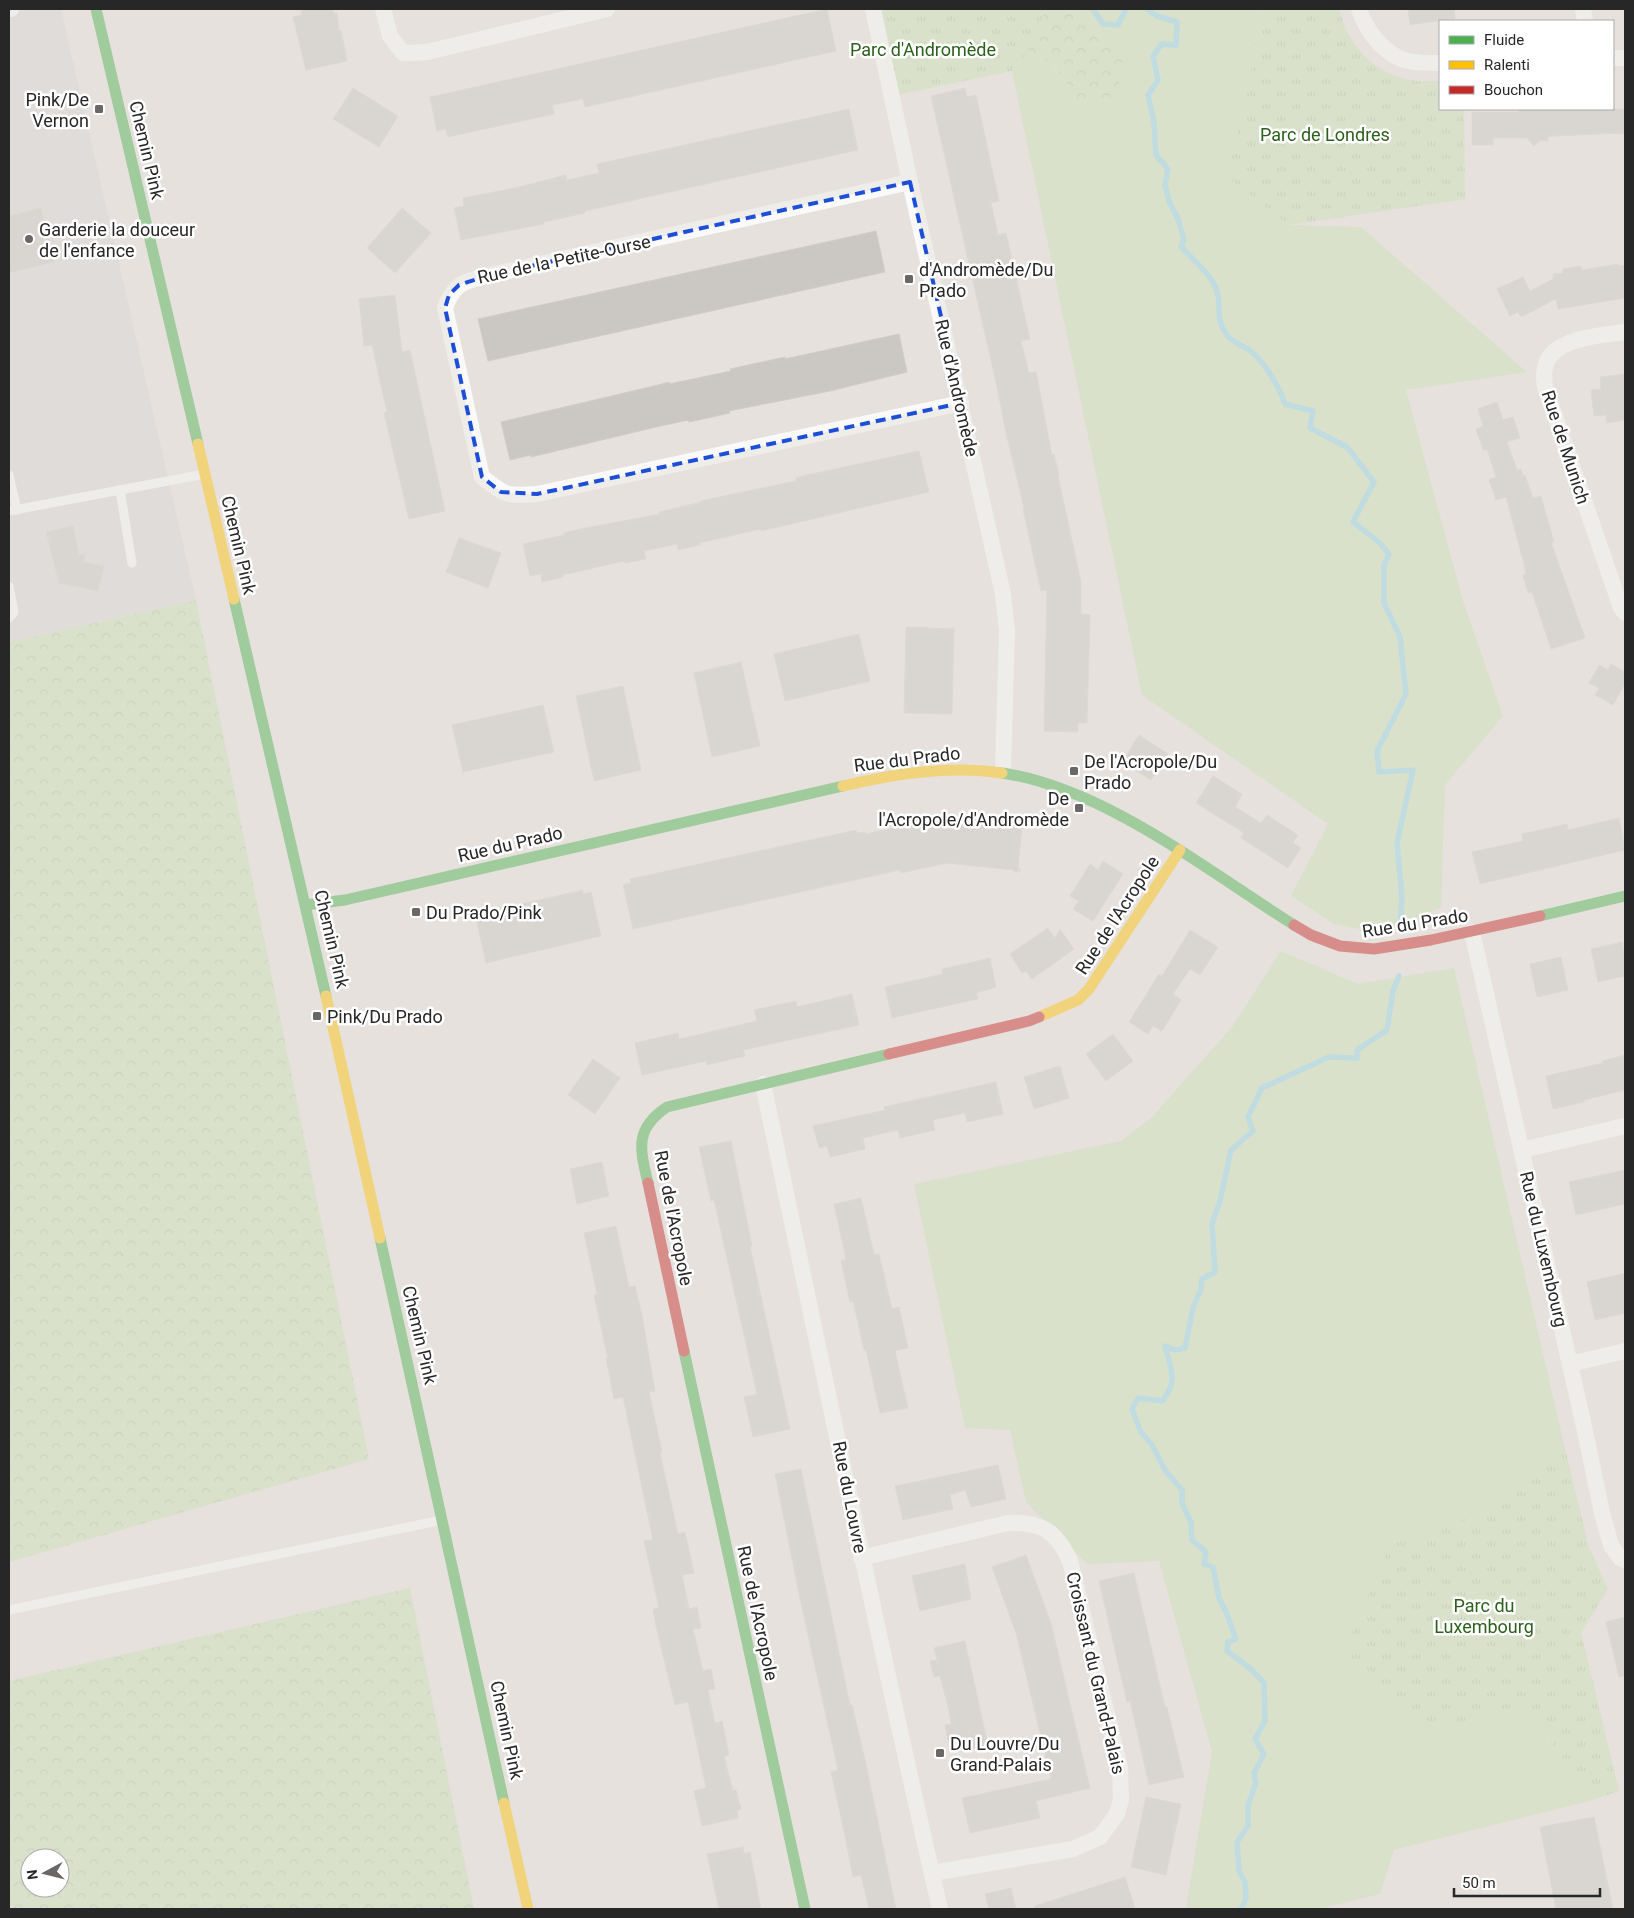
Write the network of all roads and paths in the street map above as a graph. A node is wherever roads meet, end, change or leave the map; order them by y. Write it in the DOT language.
graph roads {
  1 [pos="96,9"];
  2 [pos="383,9"];
  3 [pos="607,9"];
  4 [pos="873,9"];
  5 [pos="1359,9"];
  6 [pos="1439,63"];
  7 [pos="910,182"];
  8 [pos="1625,332"];
  9 [pos="961,403"];
  10 [pos="205,474"];
  11 [pos="9,475"];
  12 [pos="120,490"];
  13 [pos="13,510"];
  14 [pos="132,563"];
  15 [pos="9,586"];
  16 [pos="1625,613"];
  17 [pos="9,618"];
  18 [pos="1003,771"];
  19 [pos="1180,850"];
  20 [pos="1625,896"];
  21 [pos="306,904"];
  22 [pos="1472,932"];
  23 [pos="763,1084"];
  24 [pos="1625,1126"];
  25 [pos="1522,1150"];
  26 [pos="1625,1352"];
  27 [pos="1570,1364"];
  28 [pos="443,1520"];
  29 [pos="862,1558"];
  30 [pos="1625,1560"];
  31 [pos="9,1610"];
  32 [pos="932,1873"];
  33 [pos="528,1909"];
  34 [pos="804,1909"];
  35 [pos="940,1909"];
  1 -- 10 [label="street, Chemin Pink"];
  2 -- 3 [label="street"];
  4 -- 7 [label="street, Rue d'Andromède"];
  5 -- 6 [label="street"];
  7 -- 9 [label="street, Rue d'Andromède"];
  7 -- 9 [label="street, Rue de la Petite-Ourse"];
  8 -- 16 [label="street, Rue de Munich"];
  9 -- 18 [label="street, Rue d'Andromède"];
  10 -- 12 [label="lane"];
  10 -- 21 [label="street, Chemin Pink"];
  11 -- 13 [label="lane"];
  12 -- 13 [label="lane"];
  12 -- 14 [label="lane"];
  15 -- 17 [label="lane"];
  18 -- 19 [label="street, Rue du Prado"];
  18 -- 21 [label="street, Rue du Prado"];
  19 -- 22 [label="street, Rue du Prado"];
  19 -- 23 [label="street, Rue de l'Acropole"];
  20 -- 22 [label="street, Rue du Prado"];
  21 -- 28 [label="street, Chemin Pink"];
  22 -- 25 [label="street, Rue du Luxembourg"];
  23 -- 29 [label="street, Rue du Louvre"];
  23 -- 34 [label="street, Rue de l'Acropole"];
  24 -- 25 [label="street"];
  25 -- 27 [label="street, Rue du Luxembourg"];
  26 -- 27 [label="street"];
  27 -- 30 [label="street, Rue du Luxembourg"];
  28 -- 31 [label="lane"];
  28 -- 33 [label="street, Chemin Pink"];
  29 -- 32 [label="street, Rue du Louvre"];
  29 -- 32 [label="street, Croissant du Grand-Palais"];
  32 -- 35 [label="street, Rue du Louvre"];
}
